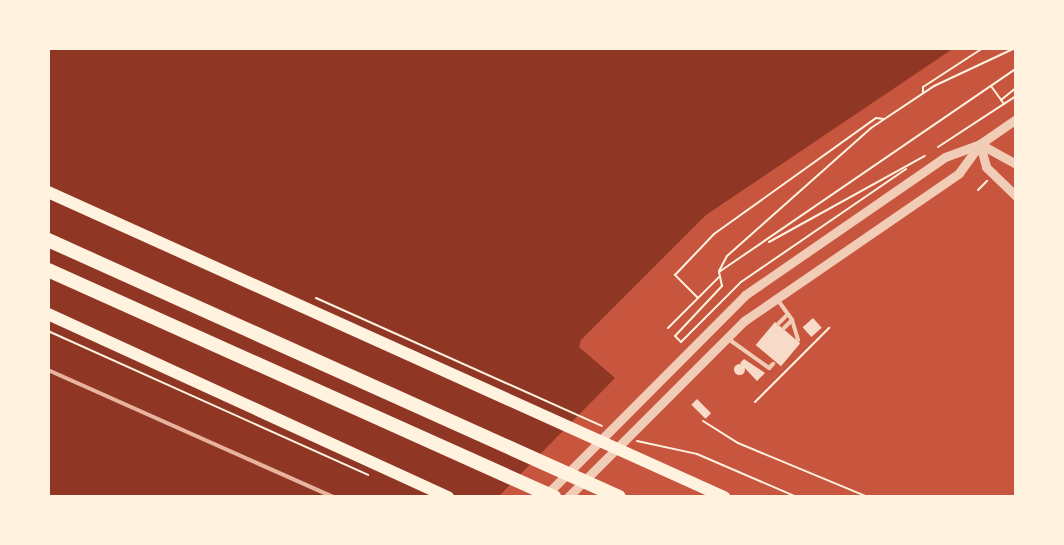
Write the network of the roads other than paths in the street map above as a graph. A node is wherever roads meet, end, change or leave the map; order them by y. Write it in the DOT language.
graph roads {
  1 [pos="1016,119"];
  2 [pos="981,144"];
  3 [pos="1016,164"];
  4 [pos="48,192"];
  5 [pos="1016,196"];
  6 [pos="48,240"];
  7 [pos="48,270"];
  8 [pos="774,296"];
  9 [pos="48,314"];
  10 [pos="788,314"];
  11 [pos="792,320"];
  12 [pos="778,324"];
  13 [pos="784,328"];
  14 [pos="797,330"];
  15 [pos="793,334"];
  16 [pos="727,338"];
  17 [pos="798,340"];
  18 [pos="756,346"];
  19 [pos="761,351"];
  20 [pos="749,352"];
  21 [pos="756,356"];
  22 [pos="768,359"];
  23 [pos="764,363"];
  24 [pos="774,364"];
  25 [pos="448,497"];
  26 [pos="544,497"];
  27 [pos="554,497"];
  28 [pos="568,497"];
  29 [pos="619,497"];
  30 [pos="724,497"];
  1 -- 2 [label="street"];
  2 -- 3 [label="street"];
  2 -- 5 [label="street"];
  2 -- 8 [label="street"];
  2 -- 26 [label="street"];
  4 -- 30 [label="highway"];
  6 -- 29 [label="highway"];
  7 -- 27 [label="highway"];
  8 -- 10 [label="lane"];
  8 -- 16 [label="street"];
  9 -- 25 [label="highway"];
  10 -- 11 [label="lane"];
  10 -- 12 [label="lane"];
  11 -- 13 [label="lane"];
  11 -- 14 [label="lane"];
  14 -- 15 [label="lane"];
  14 -- 17 [label="lane"];
  16 -- 20 [label="lane"];
  16 -- 28 [label="street"];
  18 -- 20 [label="lane"];
  19 -- 21 [label="lane"];
  20 -- 21 [label="lane"];
  21 -- 23 [label="lane"];
  22 -- 23 [label="lane"];
  23 -- 24 [label="lane"];
}
